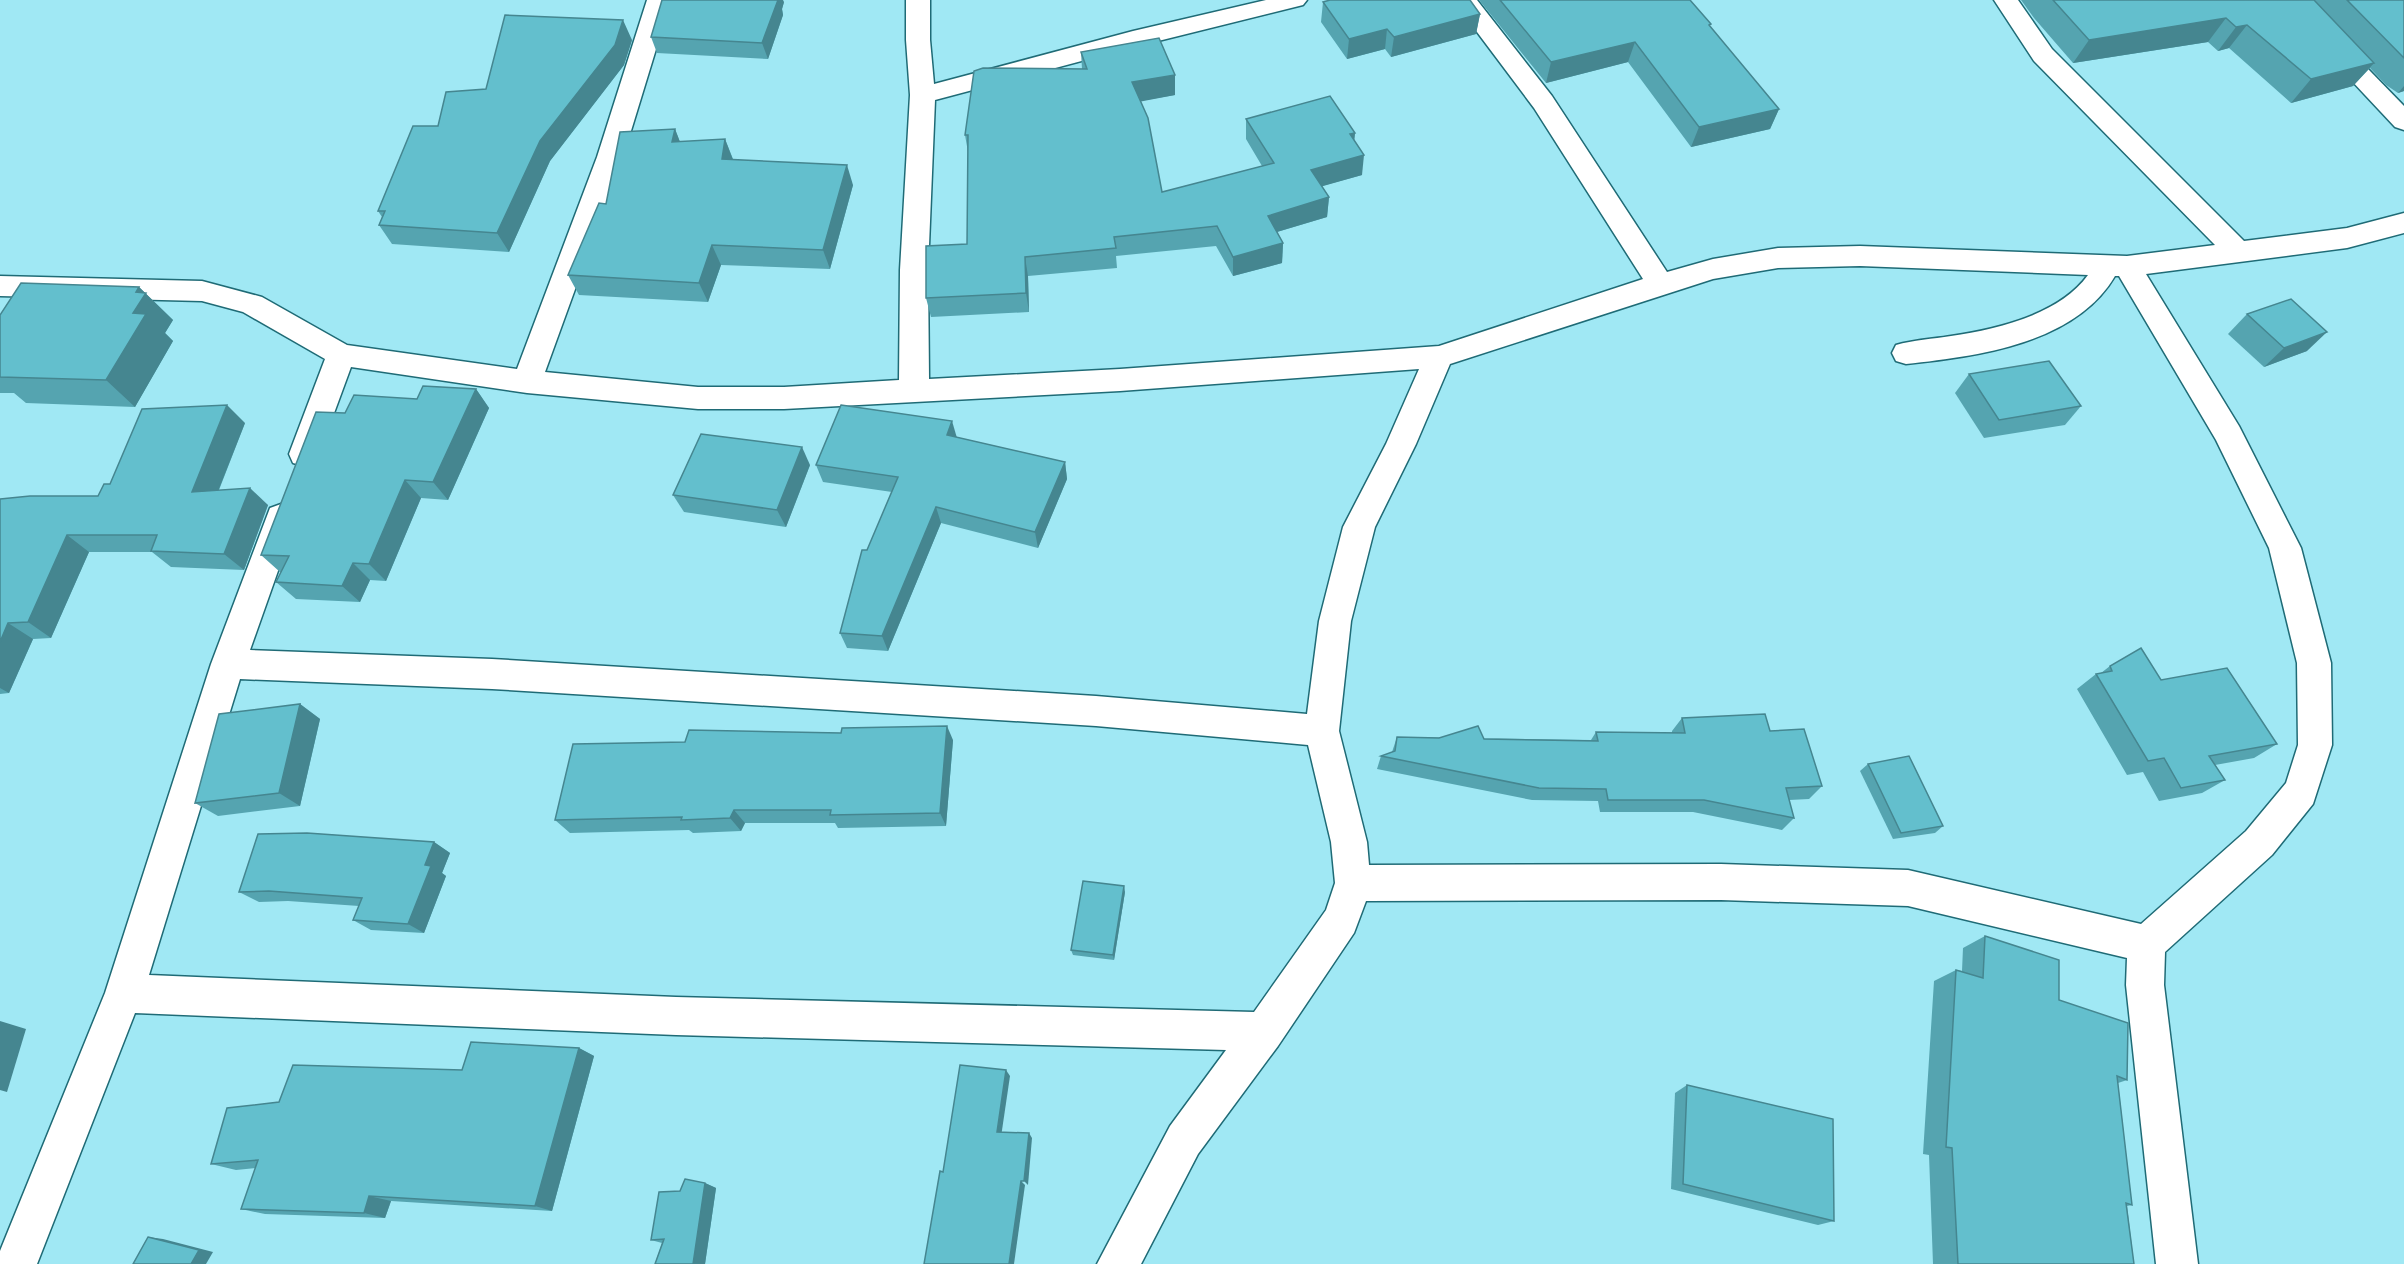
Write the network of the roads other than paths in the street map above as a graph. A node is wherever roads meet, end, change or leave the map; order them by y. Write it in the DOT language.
graph roads {
  1 [pos="660,0"];
  2 [pos="918,0"];
  3 [pos="1295,0"];
  4 [pos="1465,0"];
  5 [pos="2006,0"];
  6 [pos="2288,0"];
  7 [pos="923,95"];
  8 [pos="2404,121"];
  9 [pos="2404,223"];
  10 [pos="2238,252"];
  11 [pos="2117,265"];
  12 [pos="1660,284"];
  13 [pos="0,287"];
  14 [pos="1906,353"];
  15 [pos="341,355"];
  16 [pos="1439,357"];
  17 [pos="527,382"];
  18 [pos="914,391"];
  19 [pos="228,664"];
  20 [pos="1322,731"];
  21 [pos="1353,883"];
  22 [pos="2147,944"];
  23 [pos="124,993"];
  24 [pos="1264,1032"];
  25 [pos="16,1264"];
  26 [pos="1118,1264"];
  27 [pos="2177,1264"];
  1 -- 17 [label="street"];
  2 -- 7 [label="street"];
  3 -- 7 [label="street"];
  4 -- 12 [label="street"];
  5 -- 10 [label="street"];
  6 -- 8 [label="street"];
  7 -- 18 [label="street"];
  9 -- 10 [label="street"];
  10 -- 11 [label="street"];
  11 -- 12 [label="street"];
  11 -- 14 [label="street"];
  11 -- 22 [label="street"];
  12 -- 16 [label="street"];
  13 -- 15 [label="street"];
  15 -- 17 [label="street"];
  15 -- 19 [label="street"];
  16 -- 18 [label="street"];
  16 -- 20 [label="street"];
  17 -- 18 [label="street"];
  19 -- 20 [label="street"];
  19 -- 23 [label="street"];
  20 -- 21 [label="street"];
  21 -- 22 [label="street"];
  21 -- 24 [label="street"];
  22 -- 27 [label="street"];
  23 -- 24 [label="street"];
  23 -- 25 [label="street"];
  24 -- 26 [label="street"];
}
